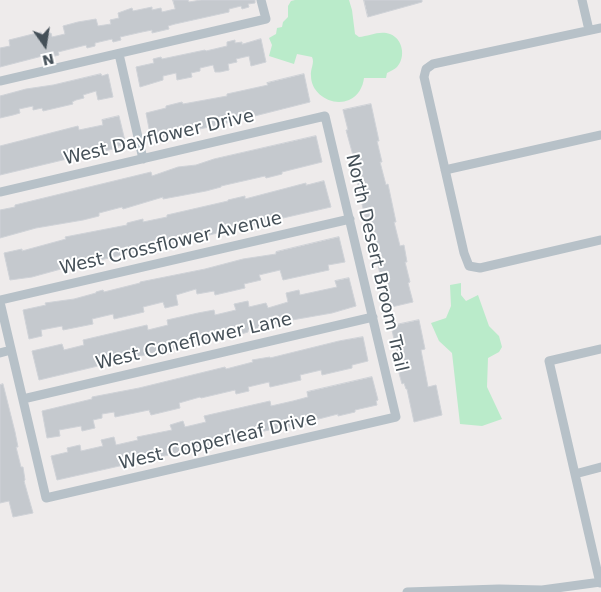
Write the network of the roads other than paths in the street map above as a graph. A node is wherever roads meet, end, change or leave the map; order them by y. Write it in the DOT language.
graph roads {
  1 [pos="261,0"];
  2 [pos="582,0"];
  3 [pos="601,28"];
  4 [pos="589,30"];
  5 [pos="119,54"];
  6 [pos="0,82"];
  7 [pos="325,116"];
  8 [pos="601,135"];
  9 [pos="143,159"];
  10 [pos="445,170"];
  11 [pos="0,192"];
  12 [pos="350,220"];
  13 [pos="601,240"];
  14 [pos="0,301"];
  15 [pos="373,317"];
  16 [pos="601,349"];
  17 [pos="11,350"];
  18 [pos="0,353"];
  19 [pos="23,399"];
  20 [pos="396,417"];
  21 [pos="601,468"];
  22 [pos="575,474"];
  23 [pos="600,582"];
  24 [pos="407,592"];
  1 -- 5 [label="street"];
  2 -- 4 [label="street"];
  3 -- 4 [label="street"];
  4 -- 10 [label="street"];
  5 -- 6 [label="street"];
  5 -- 9 [label="street"];
  7 -- 9 [label="street, West Dayflower Drive"];
  7 -- 12 [label="street, North Desert Broom Trail"];
  8 -- 10 [label="street"];
  9 -- 11 [label="street, West Dayflower Drive"];
  10 -- 13 [label="street"];
  12 -- 14 [label="street, West Crossflower Avenue"];
  12 -- 15 [label="street, North Desert Broom Trail"];
  14 -- 17 [label="street"];
  15 -- 19 [label="street, West Coneflower Lane"];
  15 -- 20 [label="street, North Desert Broom Trail"];
  16 -- 22 [label="street"];
  17 -- 18 [label="street"];
  17 -- 19 [label="street"];
  19 -- 20 [label="street, West Copperleaf Drive"];
  21 -- 22 [label="street"];
  22 -- 23 [label="street"];
  23 -- 24 [label="street"];
}
